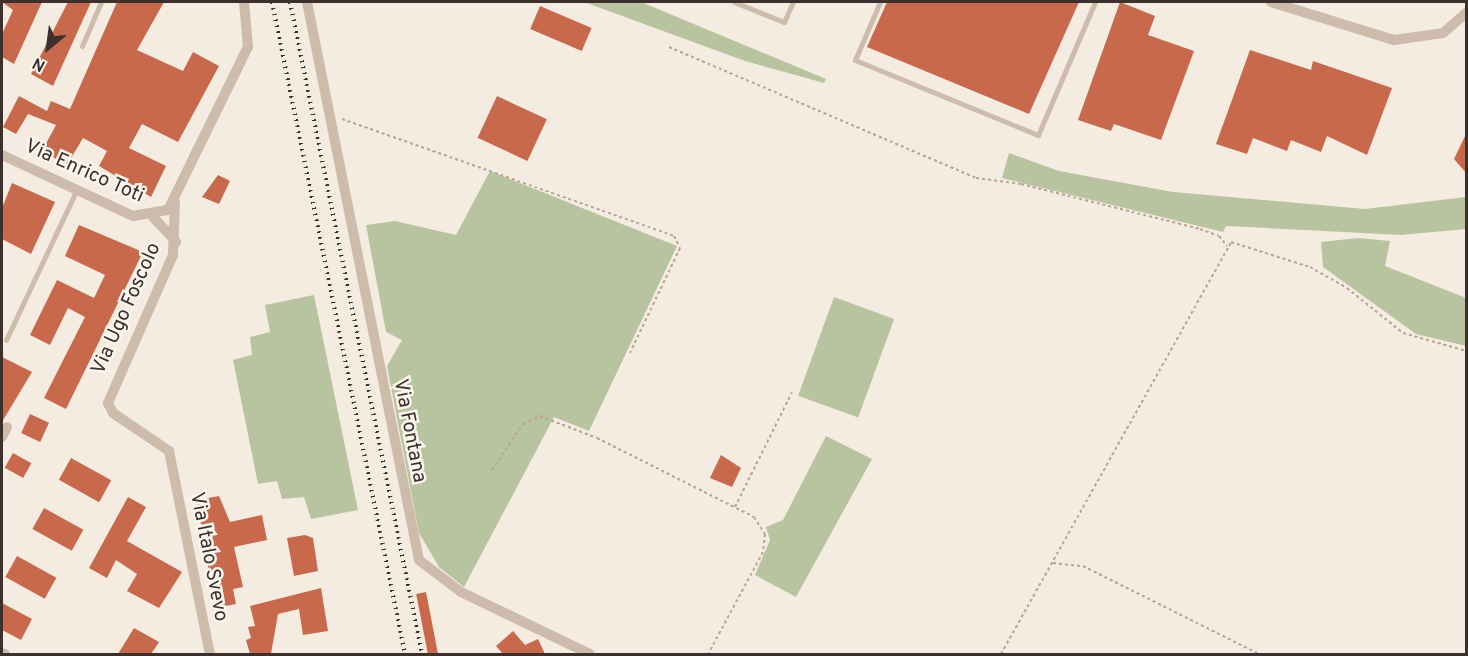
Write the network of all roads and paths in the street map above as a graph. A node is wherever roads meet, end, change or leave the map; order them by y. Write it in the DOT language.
graph roads {
  1 [pos="100,2"];
  2 [pos="244,2"];
  3 [pos="307,2"];
  4 [pos="734,2"];
  5 [pos="793,2"];
  6 [pos="880,2"];
  7 [pos="1095,2"];
  8 [pos="1271,2"];
  9 [pos="1467,13"];
  10 [pos="82,46"];
  11 [pos="669,47"];
  12 [pos="328,114"];
  13 [pos="2,155"];
  14 [pos="76,189"];
  15 [pos="175,202"];
  16 [pos="153,217"];
  17 [pos="176,242"];
  18 [pos="1227,246"];
  19 [pos="6,340"];
  20 [pos="1467,351"];
  21 [pos="630,353"];
  22 [pos="792,392"];
  23 [pos="172,466"];
  24 [pos="492,470"];
  25 [pos="735,507"];
  26 [pos="1053,563"];
  27 [pos="210,654"];
  28 [pos="590,654"];
  29 [pos="708,654"];
  30 [pos="1001,654"];
  31 [pos="1259,654"];
  1 -- 10 [label="lane"];
  2 -- 15 [label="street, Via Ugo Foscolo"];
  3 -- 12 [label="street, Via Fontana"];
  4 -- 5 [label="lane"];
  6 -- 7 [label="lane"];
  8 -- 9 [label="street"];
  11 -- 18 [label="path"];
  12 -- 21 [label="path"];
  12 -- 28 [label="street, Via Fontana"];
  13 -- 14 [label="street, Via Enrico Toti"];
  14 -- 16 [label="street, Via Enrico Toti"];
  14 -- 19 [label="lane"];
  15 -- 16 [label="street, Via Ugo Foscolo"];
  15 -- 17 [label="street, Via Ugo Foscolo"];
  16 -- 17 [label="street, Via Ugo Foscolo"];
  17 -- 23 [label="street, Via Ugo Foscolo"];
  18 -- 20 [label="path"];
  18 -- 26 [label="path"];
  22 -- 25 [label="path"];
  23 -- 27 [label="street, Via Italo Svevo"];
  24 -- 25 [label="path"];
  25 -- 29 [label="path"];
  26 -- 30 [label="path"];
  26 -- 31 [label="path"];
}
